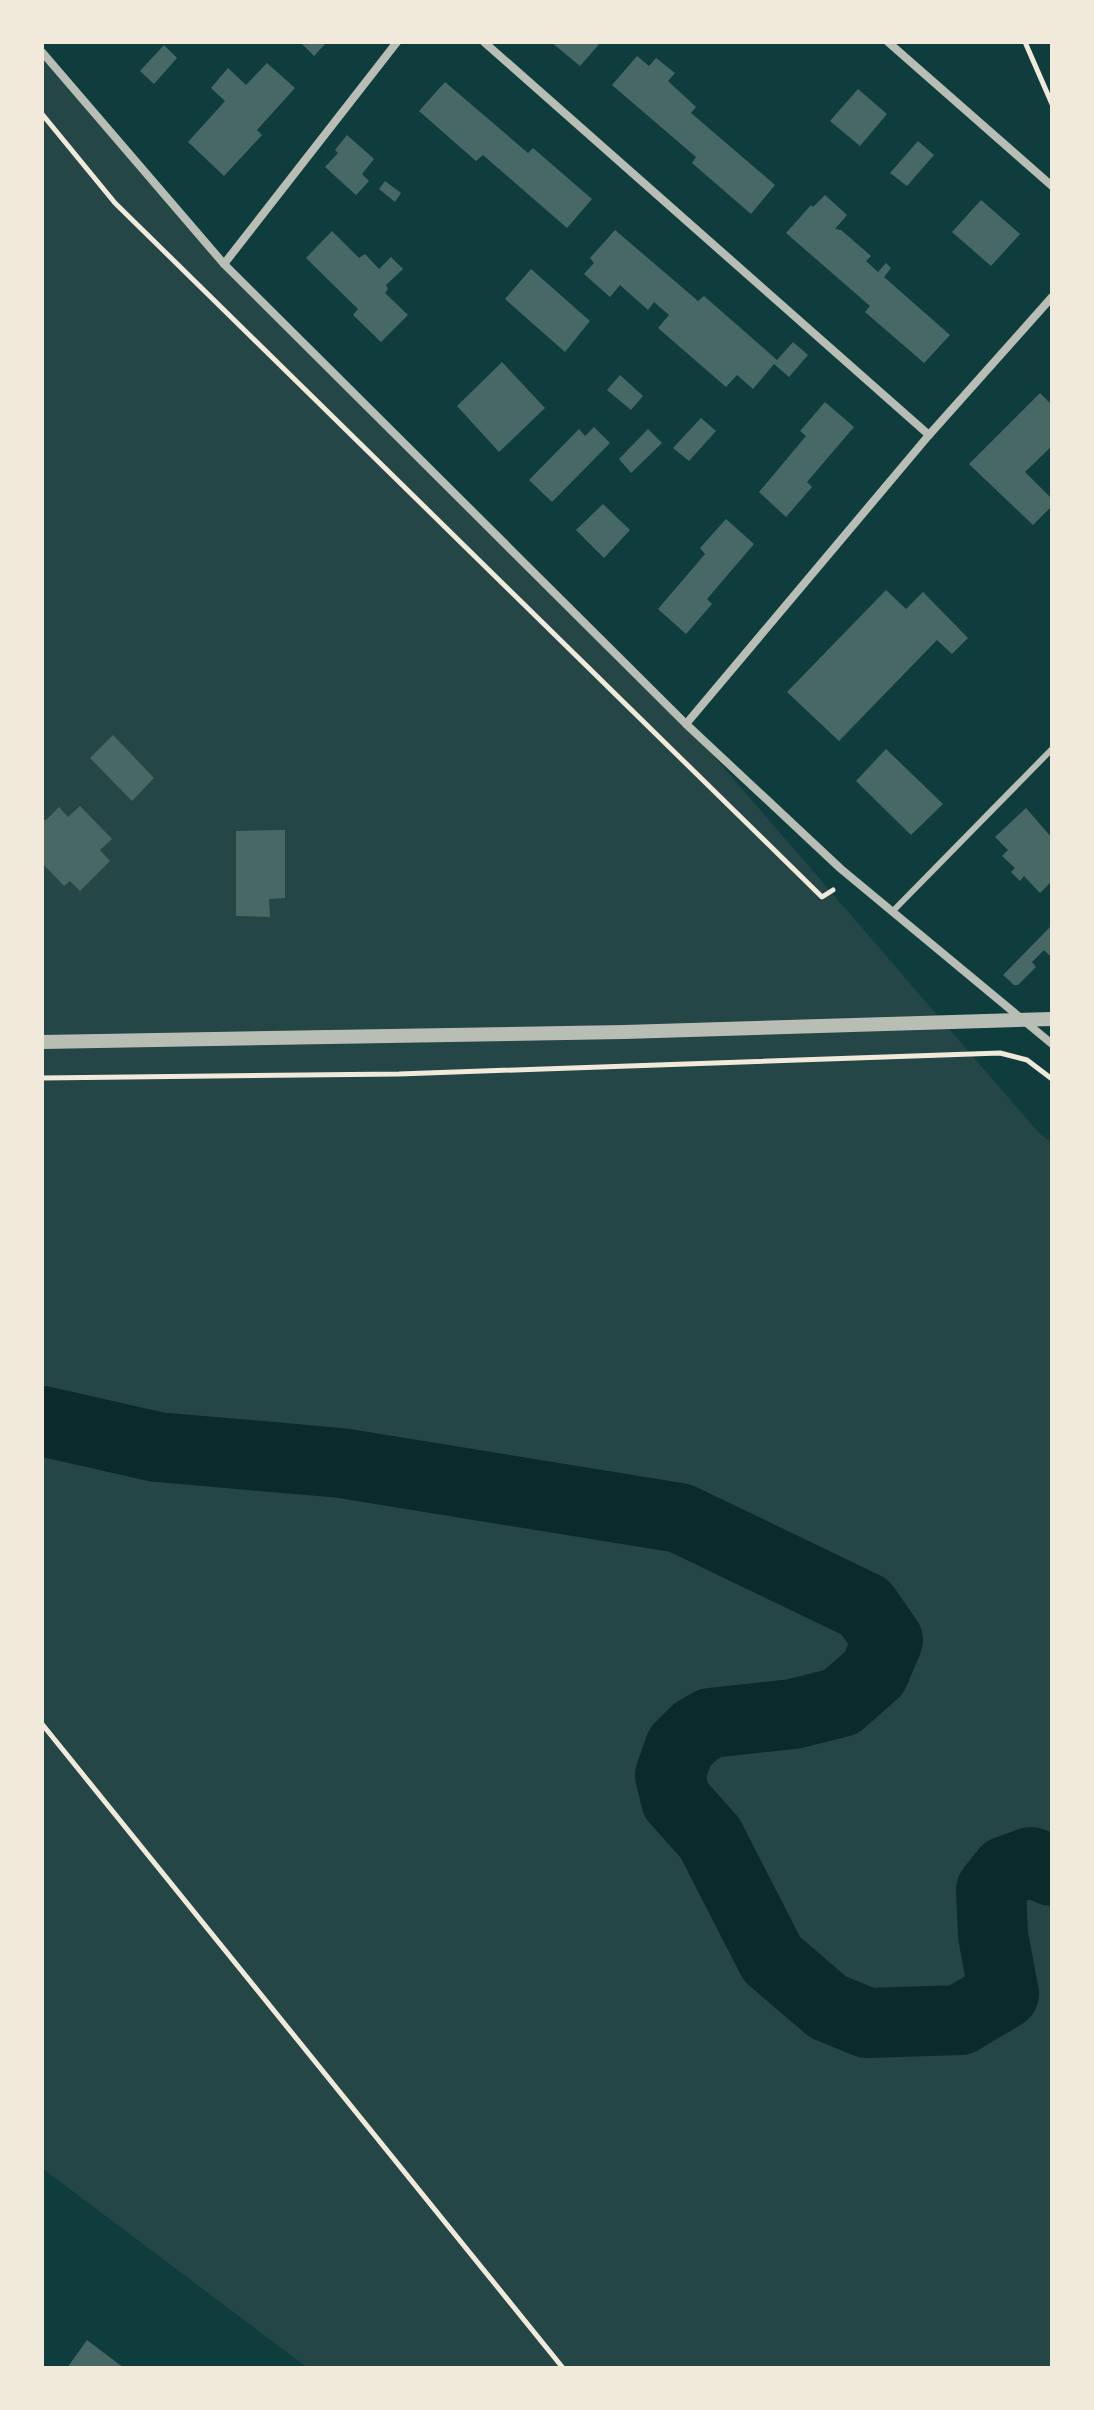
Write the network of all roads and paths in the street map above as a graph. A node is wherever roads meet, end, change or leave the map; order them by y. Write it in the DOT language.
graph roads {
  1 [pos="397,42"];
  2 [pos="484,42"];
  3 [pos="888,42"];
  4 [pos="1025,42"];
  5 [pos="42,52"];
  6 [pos="1052,104"];
  7 [pos="42,114"];
  8 [pos="1052,186"];
  9 [pos="224,264"];
  10 [pos="1052,297"];
  11 [pos="929,435"];
  12 [pos="686,724"];
  13 [pos="1052,749"];
  14 [pos="852,878"];
  15 [pos="892,912"];
  16 [pos="1052,1019"];
  17 [pos="1021,1020"];
  18 [pos="42,1042"];
  19 [pos="1052,1044"];
  20 [pos="42,1078"];
  21 [pos="1052,1079"];
  22 [pos="42,1724"];
  23 [pos="563,2368"];
  1 -- 9 [label="street"];
  2 -- 11 [label="street"];
  3 -- 8 [label="street"];
  4 -- 6 [label="path"];
  5 -- 9 [label="street"];
  7 -- 14 [label="path"];
  9 -- 12 [label="street"];
  10 -- 11 [label="street"];
  11 -- 12 [label="street"];
  12 -- 14 [label="street"];
  13 -- 15 [label="lane"];
  14 -- 15 [label="street"];
  15 -- 17 [label="street"];
  16 -- 17 [label="street"];
  17 -- 18 [label="street"];
  17 -- 19 [label="street"];
  20 -- 21 [label="path"];
  22 -- 23 [label="path"];
}
